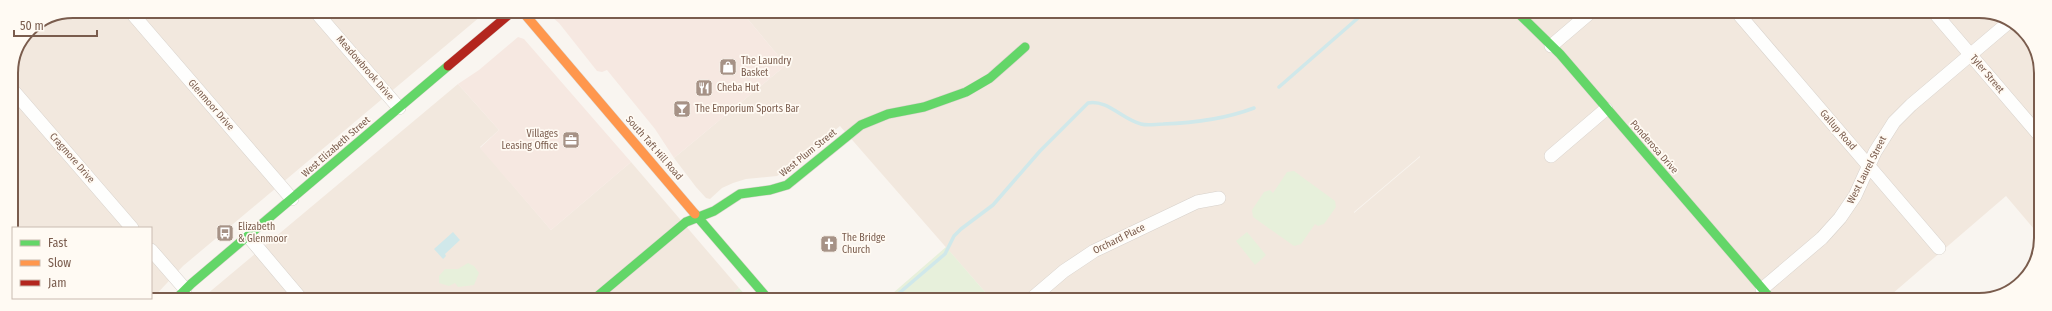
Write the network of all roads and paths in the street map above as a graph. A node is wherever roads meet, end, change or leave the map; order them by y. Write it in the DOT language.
graph roads {
  1 [pos="136,18"];
  2 [pos="321,18"];
  3 [pos="504,18"];
  4 [pos="528,18"];
  5 [pos="1523,18"];
  6 [pos="1584,18"];
  7 [pos="1742,18"];
  8 [pos="1938,18"];
  9 [pos="2005,25"];
  10 [pos="1551,46"];
  11 [pos="1025,47"];
  12 [pos="1970,54"];
  13 [pos="18,96"];
  14 [pos="398,108"];
  15 [pos="1606,109"];
  16 [pos="2034,129"];
  17 [pos="1551,156"];
  18 [pos="1869,166"];
  19 [pos="1219,198"];
  20 [pos="292,199"];
  21 [pos="699,217"];
  22 [pos="131,227"];
  23 [pos="248,236"];
  24 [pos="1939,248"];
  25 [pos="152,251"];
  26 [pos="1762,289"];
  27 [pos="185,290"];
  28 [pos="182,293"];
  29 [pos="296,293"];
  30 [pos="601,293"];
  31 [pos="764,293"];
  32 [pos="1038,293"];
  33 [pos="1766,293"];
  1 -- 20 [label="street, Glenmoor Drive"];
  2 -- 14 [label="street, Meadowbrook Drive"];
  3 -- 14 [label="street, West Elizabeth Street"];
  4 -- 21 [label="street, South Taft Hill Road"];
  5 -- 10 [label="street, Ponderosa Drive"];
  6 -- 10 [label="street"];
  7 -- 18 [label="street, Gallup Road"];
  8 -- 12 [label="street, Tyler Street"];
  9 -- 12 [label="street, West Laurel Street"];
  10 -- 15 [label="street, Ponderosa Drive"];
  11 -- 21 [label="street, West Plum Street"];
  12 -- 16 [label="street, Tyler Street"];
  12 -- 18 [label="street, West Laurel Street"];
  13 -- 22 [label="street, Cragmore Drive"];
  14 -- 20 [label="street, West Elizabeth Street"];
  15 -- 17 [label="street"];
  15 -- 26 [label="street, Ponderosa Drive"];
  18 -- 24 [label="street, Gallup Road"];
  18 -- 26 [label="street, West Laurel Street"];
  19 -- 32 [label="street, Orchard Place"];
  20 -- 23 [label="street, West Elizabeth Street"];
  21 -- 30 [label="street, West Plum Street"];
  21 -- 31 [label="street, South Taft Hill Road"];
  23 -- 27 [label="street, West Elizabeth Street"];
  23 -- 29 [label="street"];
  25 -- 27 [label="street"];
  26 -- 33 [label="street, Ponderosa Drive"];
  27 -- 28 [label="street, West Elizabeth Street"];
}
